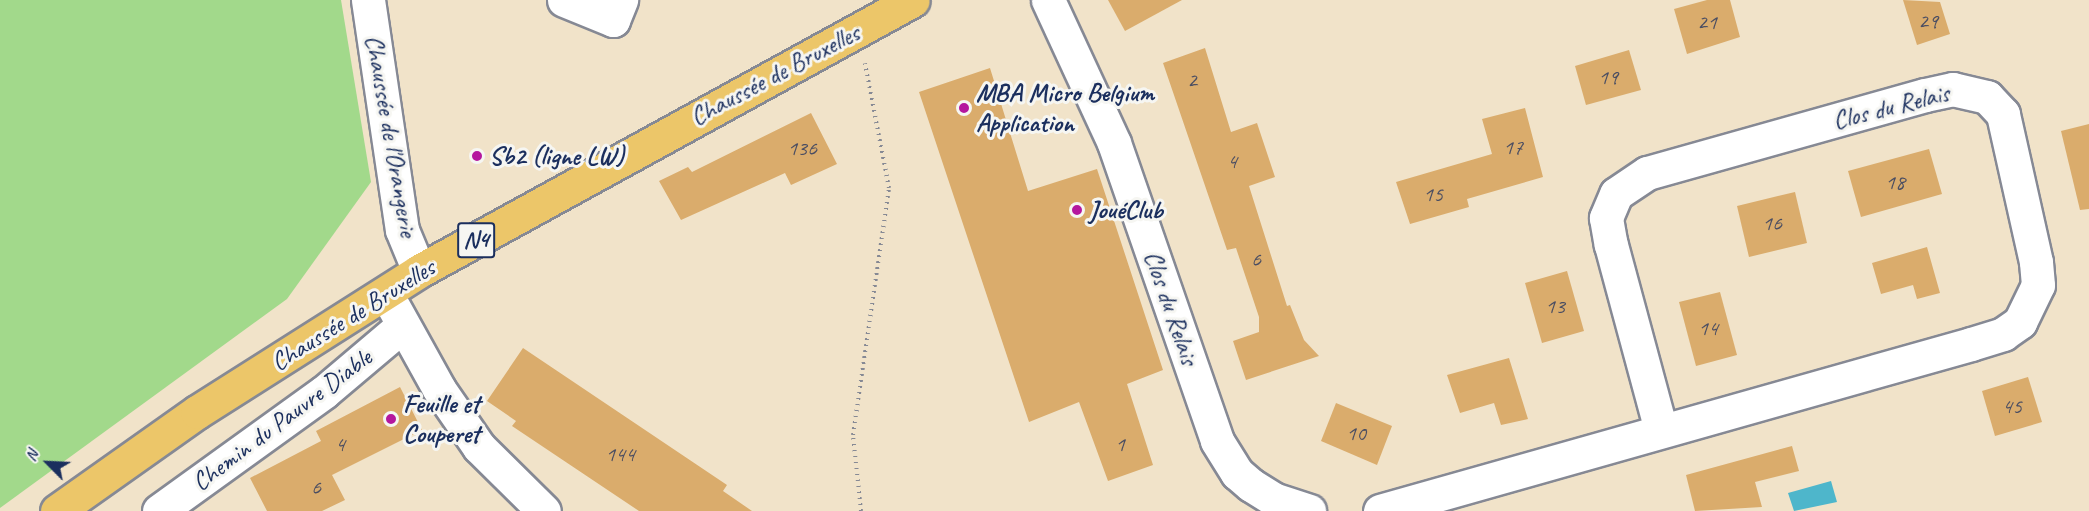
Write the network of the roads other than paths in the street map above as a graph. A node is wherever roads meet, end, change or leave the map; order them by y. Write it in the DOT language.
graph roads {
  1 [pos="368,0"];
  2 [pos="564,0"];
  3 [pos="621,0"];
  4 [pos="913,0"];
  5 [pos="1047,0"];
  6 [pos="419,272"];
  7 [pos="386,292"];
  8 [pos="402,326"];
  9 [pos="1661,430"];
  10 [pos="57,511"];
  11 [pos="159,511"];
  12 [pos="544,511"];
  13 [pos="1309,511"];
  14 [pos="1380,511"];
  1 -- 6 [label="street, Chaussée de l'Orangerie"];
  2 -- 3 [label="street"];
  4 -- 6 [label="main road, Chaussée de Bruxelles / N4"];
  5 -- 13 [label="street, Clos du Relais"];
  6 -- 7 [label="main road, Chaussée de Bruxelles / N4"];
  7 -- 8 [label="street"];
  7 -- 10 [label="main road, Chaussée de Bruxelles / N4"];
  8 -- 11 [label="street, Chemin du Pauvre Diable"];
  8 -- 12 [label="street"];
  9 -- 9 [label="street, Clos du Relais"];
  9 -- 14 [label="street, Clos du Relais"];
}
